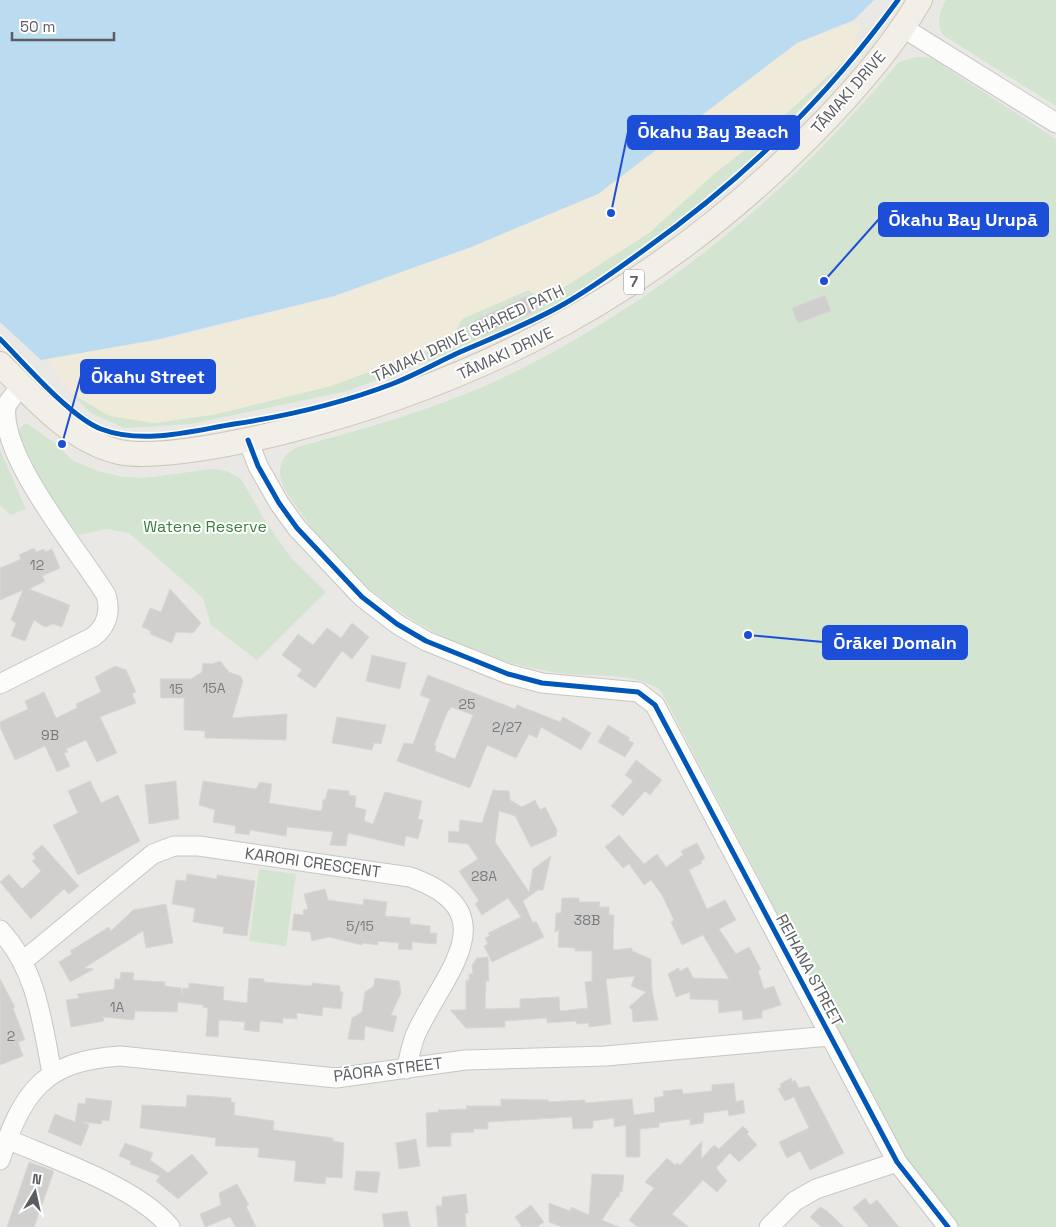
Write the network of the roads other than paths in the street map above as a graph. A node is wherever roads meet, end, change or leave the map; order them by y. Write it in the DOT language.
graph roads {
  1 [pos="920,0"];
  2 [pos="902,27"];
  3 [pos="1056,123"];
  4 [pos="0,364"];
  5 [pos="22,386"];
  6 [pos="255,439"];
  7 [pos="0,684"];
  8 [pos="0,930"];
  9 [pos="23,961"];
  10 [pos="830,1036"];
  11 [pos="406,1069"];
  12 [pos="52,1072"];
  13 [pos="7,1139"];
  14 [pos="0,1160"];
  15 [pos="896,1162"];
  16 [pos="170,1227"];
  17 [pos="769,1227"];
  18 [pos="948,1227"];
  1 -- 2 [label="main road, TĀMAKI DRIVE / 7"];
  2 -- 3 [label="street"];
  2 -- 6 [label="main road, TĀMAKI DRIVE / 7"];
  4 -- 5 [label="main road, TĀMAKI DRIVE / 7"];
  5 -- 6 [label="main road, TĀMAKI DRIVE / 7"];
  5 -- 7 [label="street"];
  6 -- 10 [label="street, REIHANA STREET"];
  8 -- 9 [label="street"];
  9 -- 11 [label="street, KARORI CRESCENT"];
  9 -- 12 [label="street"];
  10 -- 11 [label="street, PĀORA STREET"];
  10 -- 15 [label="street, REIHANA STREET"];
  11 -- 12 [label="street, PĀORA STREET"];
  12 -- 13 [label="street, PĀORA STREET"];
  13 -- 14 [label="street, PĀORA STREET"];
  13 -- 16 [label="street"];
  15 -- 17 [label="street"];
  15 -- 18 [label="street, REIHANA STREET"];
}
